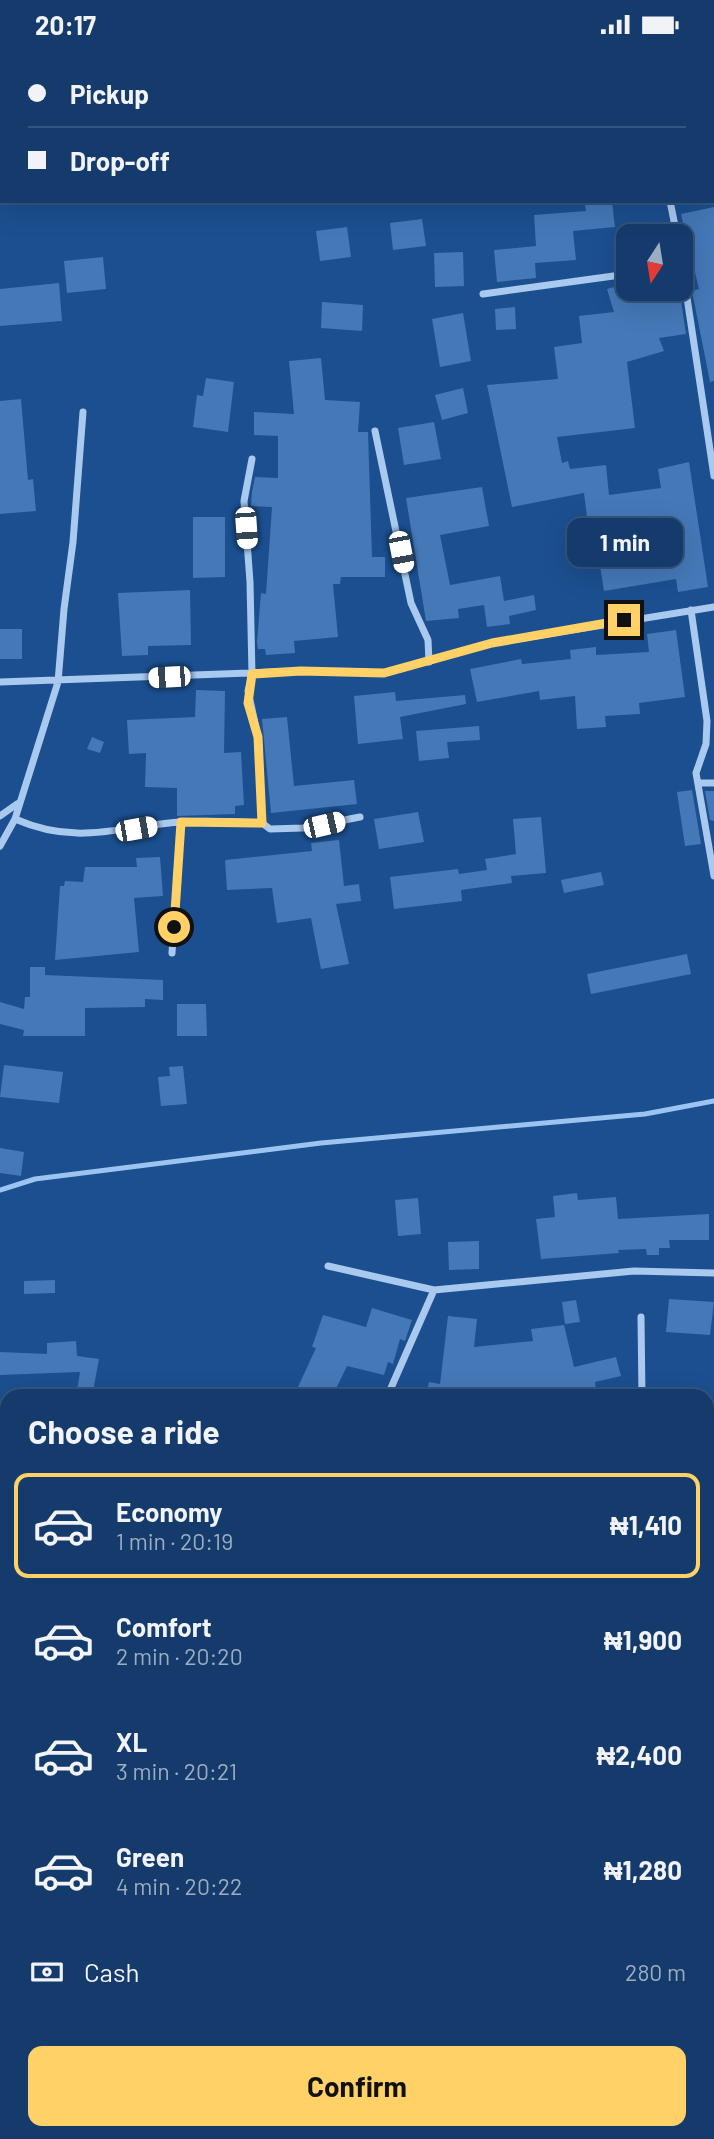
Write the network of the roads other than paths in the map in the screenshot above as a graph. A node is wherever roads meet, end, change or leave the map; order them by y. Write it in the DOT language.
graph roads {
  1 [pos="670,203"];
  2 [pos="675,224"];
  3 [pos="616,276"];
  4 [pos="483,294"];
  5 [pos="687,301"];
  6 [pos="83,412"];
  7 [pos="375,431"];
  8 [pos="252,459"];
  9 [pos="714,476"];
  10 [pos="714,607"];
  11 [pos="691,610"];
  12 [pos="429,662"];
  13 [pos="252,674"];
  14 [pos="58,681"];
  15 [pos="0,682"];
  16 [pos="698,783"];
  17 [pos="714,783"];
  18 [pos="17,804"];
  19 [pos="0,816"];
  20 [pos="360,817"];
  21 [pos="15,818"];
  22 [pos="181,822"];
  23 [pos="262,823"];
  24 [pos="0,846"];
  25 [pos="714,876"];
  26 [pos="172,953"];
  27 [pos="328,1266"];
  28 [pos="714,1273"];
  29 [pos="434,1290"];
  30 [pos="641,1317"];
  31 [pos="391,1389"];
  32 [pos="642,1389"];
  1 -- 2 [label="street"];
  3 -- 4 [label="street"];
  5 -- 9 [label="street"];
  6 -- 14 [label="street"];
  7 -- 12 [label="street"];
  8 -- 13 [label="street"];
  10 -- 11 [label="street"];
  11 -- 12 [label="street"];
  11 -- 16 [label="street"];
  12 -- 13 [label="street"];
  13 -- 14 [label="street"];
  13 -- 23 [label="street"];
  14 -- 15 [label="street"];
  14 -- 18 [label="street"];
  16 -- 17 [label="street"];
  16 -- 25 [label="street"];
  18 -- 19 [label="street"];
  18 -- 21 [label="street"];
  20 -- 23 [label="street"];
  21 -- 22 [label="street"];
  21 -- 24 [label="street"];
  22 -- 23 [label="street"];
  22 -- 26 [label="street"];
  27 -- 29 [label="street"];
  28 -- 29 [label="street"];
  29 -- 31 [label="street"];
  30 -- 32 [label="street"];
}
